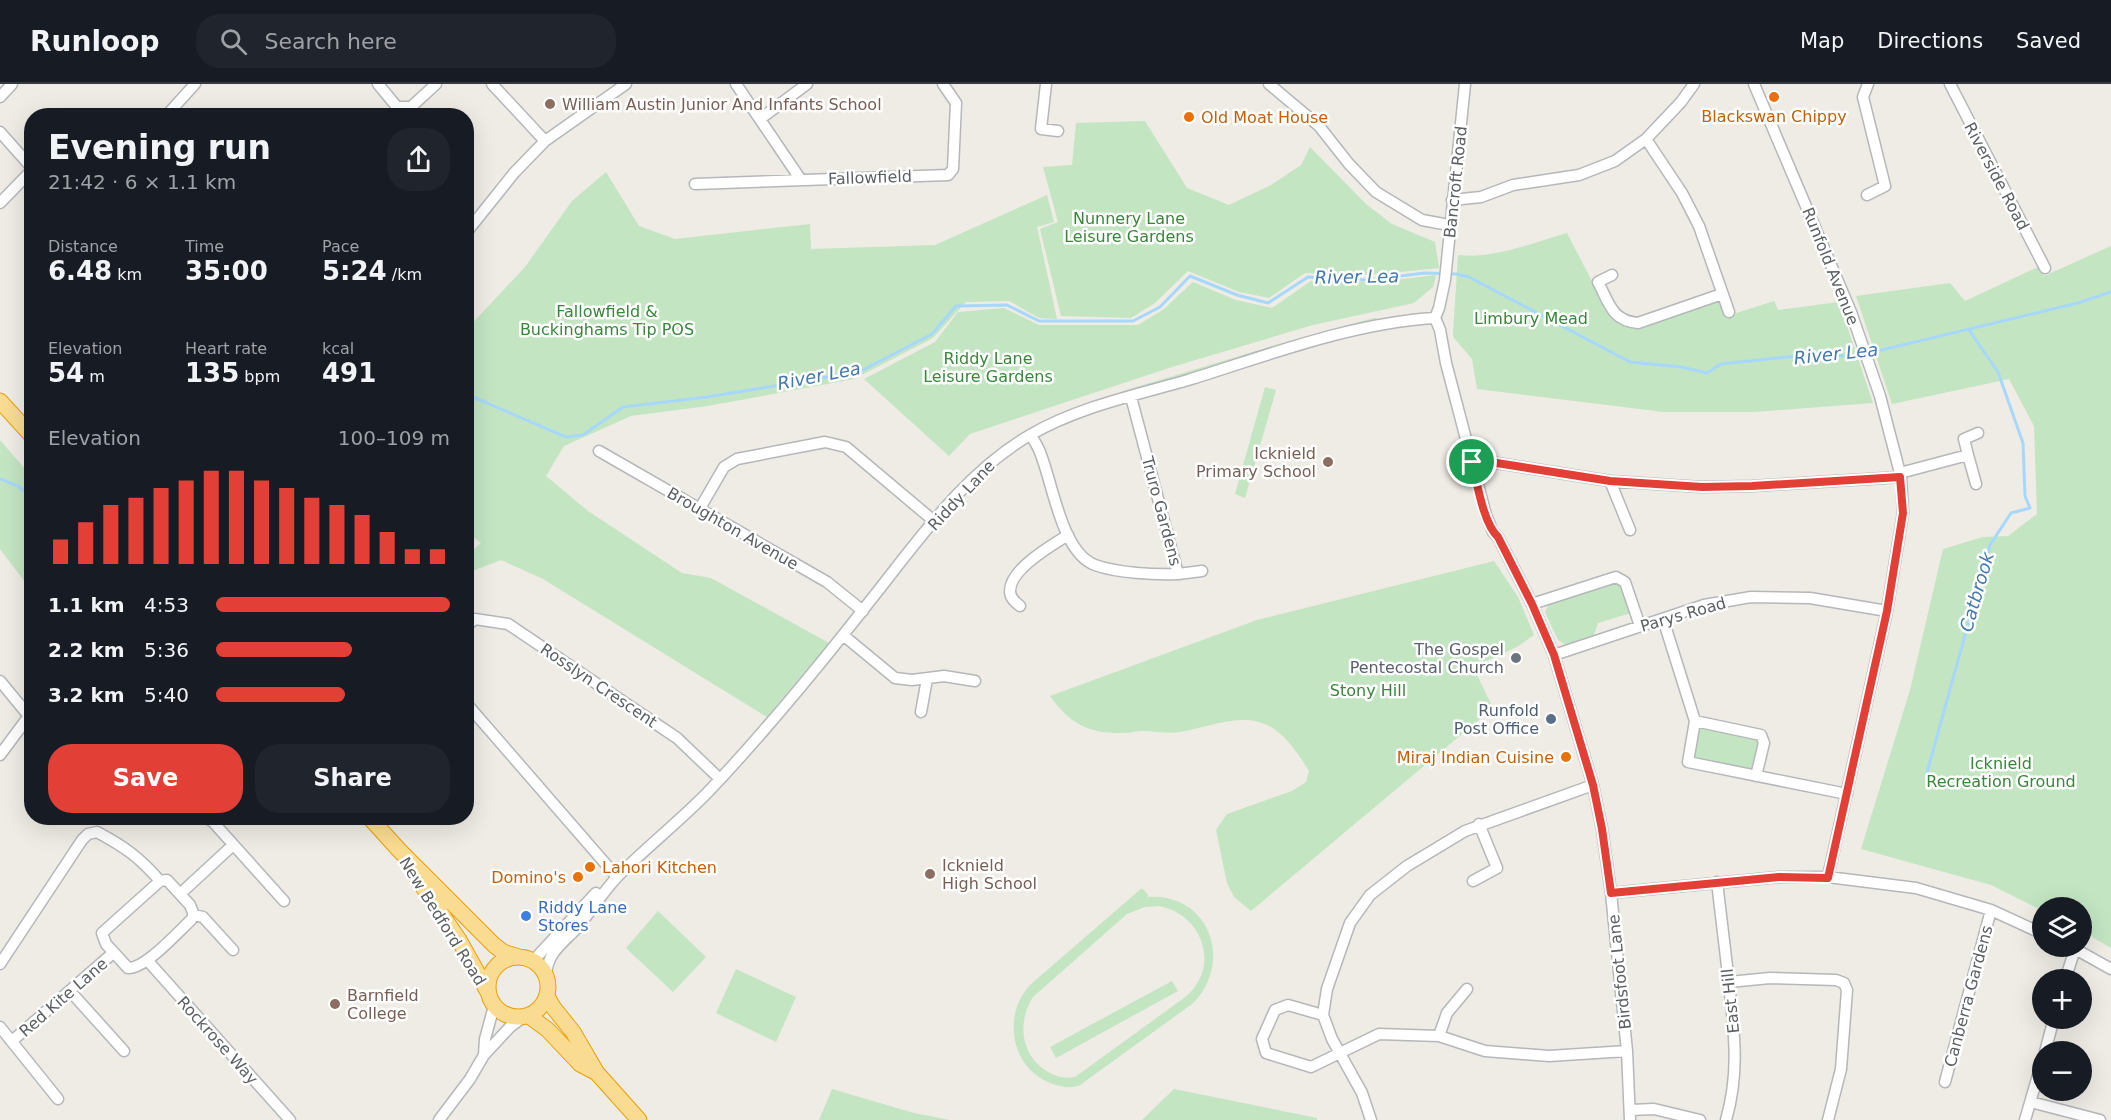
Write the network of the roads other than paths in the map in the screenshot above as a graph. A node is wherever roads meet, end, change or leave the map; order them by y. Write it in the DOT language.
graph roads {
  1 [pos="12,84"];
  2 [pos="195,84"];
  3 [pos="378,84"];
  4 [pos="436,84"];
  5 [pos="492,84"];
  6 [pos="626,84"];
  7 [pos="736,84"];
  8 [pos="807,84"];
  9 [pos="943,84"];
  10 [pos="1046,84"];
  11 [pos="1269,84"];
  12 [pos="1465,84"];
  13 [pos="1694,84"];
  14 [pos="1754,84"];
  15 [pos="1868,84"];
  16 [pos="1950,84"];
  17 [pos="0,98"];
  18 [pos="173,108"];
  19 [pos="760,118"];
  20 [pos="1058,131"];
  21 [pos="0,132"];
  22 [pos="1646,139"];
  23 [pos="544,141"];
  24 [pos="24,160"];
  25 [pos="24,178"];
  26 [pos="801,180"];
  27 [pos="695,184"];
  28 [pos="1867,195"];
  29 [pos="1452,200"];
  30 [pos="0,203"];
  31 [pos="474,223"];
  32 [pos="1449,225"];
  33 [pos="2045,268"];
  34 [pos="1612,275"];
  35 [pos="1722,294"];
  36 [pos="1729,312"];
  37 [pos="1435,318"];
  38 [pos="1131,397"];
  39 [pos="0,401"];
  40 [pos="24,427"];
  41 [pos="1978,433"];
  42 [pos="1030,435"];
  43 [pos="599,451"];
  44 [pos="1968,455"];
  45 [pos="1472,462"];
  46 [pos="1900,475"];
  47 [pos="1610,481"];
  48 [pos="1976,484"];
  49 [pos="699,510"];
  50 [pos="934,521"];
  51 [pos="1630,530"];
  52 [pos="1068,535"];
  53 [pos="1202,571"];
  54 [pos="1178,574"];
  55 [pos="1532,604"];
  56 [pos="1020,606"];
  57 [pos="863,610"];
  58 [pos="1887,611"];
  59 [pos="1664,619"];
  60 [pos="474,621"];
  61 [pos="1640,626"];
  62 [pos="843,635"];
  63 [pos="1554,655"];
  64 [pos="927,679"];
  65 [pos="0,681"];
  66 [pos="975,681"];
  67 [pos="24,707"];
  68 [pos="921,711"];
  69 [pos="474,713"];
  70 [pos="1695,721"];
  71 [pos="24,722"];
  72 [pos="0,755"];
  73 [pos="1756,776"];
  74 [pos="720,779"];
  75 [pos="1593,785"];
  76 [pos="1847,794"];
  77 [pos="1479,824"];
  78 [pos="215,825"];
  79 [pos="376,825"];
  80 [pos="232,846"];
  81 [pos="399,850"];
  82 [pos="617,877"];
  83 [pos="1828,878"];
  84 [pos="160,881"];
  85 [pos="1473,881"];
  86 [pos="1717,882"];
  87 [pos="1611,893"];
  88 [pos="180,894"];
  89 [pos="284,901"];
  90 [pos="1991,910"];
  91 [pos="194,915"];
  92 [pos="2032,929"];
  93 [pos="233,950"];
  94 [pos="113,953"];
  95 [pos="2089,957"];
  96 [pos="526,959"];
  97 [pos="147,960"];
  98 [pos="0,964"];
  99 [pos="2111,969"];
  100 [pos="546,974"];
  101 [pos="1729,982"];
  102 [pos="1467,989"];
  103 [pos="70,991"];
  104 [pos="548,996"];
  105 [pos="491,1000"];
  106 [pos="1323,1015"];
  107 [pos="525,1017"];
  108 [pos="0,1027"];
  109 [pos="1438,1036"];
  110 [pos="12,1041"];
  111 [pos="124,1051"];
  112 [pos="1627,1051"];
  113 [pos="1341,1053"];
  114 [pos="484,1054"];
  115 [pos="597,1073"];
  116 [pos="1945,1082"];
  117 [pos="2032,1098"];
  118 [pos="58,1099"];
  119 [pos="2031,1102"];
  120 [pos="1630,1115"];
  121 [pos="290,1120"];
  122 [pos="439,1120"];
  123 [pos="639,1120"];
  124 [pos="1371,1120"];
  125 [pos="1700,1120"];
  126 [pos="1726,1120"];
  127 [pos="1828,1120"];
  128 [pos="2025,1120"];
  129 [pos="2100,1120"];
  1 -- 17 [label="street"];
  2 -- 18 [label="street"];
  3 -- 4 [label="street"];
  5 -- 23 [label="street"];
  6 -- 23 [label="street"];
  7 -- 19 [label="street"];
  8 -- 19 [label="street"];
  9 -- 26 [label="street, Fallowfield"];
  10 -- 20 [label="street"];
  11 -- 32 [label="street"];
  12 -- 29 [label="street, Bancroft Road"];
  13 -- 22 [label="street"];
  14 -- 46 [label="street, Runfold Avenue"];
  15 -- 28 [label="street"];
  16 -- 33 [label="street, Riverside Road"];
  19 -- 26 [label="street"];
  21 -- 24 [label="street"];
  22 -- 29 [label="street"];
  22 -- 35 [label="street"];
  23 -- 31 [label="street"];
  25 -- 30 [label="street"];
  26 -- 27 [label="street, Fallowfield"];
  29 -- 32 [label="street, Bancroft Road"];
  32 -- 37 [label="street, Bancroft Road"];
  34 -- 35 [label="street"];
  35 -- 36 [label="street"];
  37 -- 38 [label="street, Riddy Lane"];
  37 -- 45 [label="street, Birdsfoot Lane"];
  38 -- 42 [label="street, Riddy Lane"];
  38 -- 54 [label="street, Truro Gardens"];
  39 -- 40 [label="highway"];
  41 -- 44 [label="street"];
  42 -- 50 [label="street, Riddy Lane"];
  42 -- 52 [label="street, Truro Gardens"];
  43 -- 49 [label="street, Broughton Avenue"];
  44 -- 46 [label="street"];
  44 -- 48 [label="street"];
  45 -- 47 [label="street"];
  45 -- 55 [label="street, Birdsfoot Lane"];
  46 -- 47 [label="street"];
  46 -- 58 [label="street, Runfold Avenue"];
  47 -- 51 [label="street"];
  49 -- 50 [label="street"];
  49 -- 57 [label="street, Broughton Avenue"];
  50 -- 57 [label="street, Riddy Lane"];
  52 -- 54 [label="street, Truro Gardens"];
  52 -- 56 [label="street"];
  53 -- 54 [label="street"];
  55 -- 61 [label="street"];
  55 -- 63 [label="street, Birdsfoot Lane"];
  57 -- 62 [label="street, Riddy Lane"];
  58 -- 59 [label="street, Parys Road"];
  58 -- 76 [label="street, Runfold Avenue"];
  59 -- 61 [label="street, Parys Road"];
  59 -- 70 [label="street"];
  60 -- 74 [label="street, Rosslyn Crescent"];
  61 -- 63 [label="street, Parys Road"];
  62 -- 64 [label="street"];
  62 -- 74 [label="street, Riddy Lane"];
  63 -- 75 [label="street, Birdsfoot Lane"];
  64 -- 66 [label="street"];
  64 -- 68 [label="street"];
  65 -- 67 [label="street"];
  69 -- 82 [label="street"];
  70 -- 73 [label="street"];
  70 -- 73 [label="street"];
  71 -- 72 [label="street"];
  73 -- 76 [label="street"];
  74 -- 82 [label="street, Riddy Lane"];
  75 -- 77 [label="street"];
  75 -- 87 [label="street, Birdsfoot Lane"];
  76 -- 83 [label="street, Runfold Avenue"];
  77 -- 85 [label="street"];
  77 -- 106 [label="street"];
  78 -- 80 [label="street"];
  79 -- 81 [label="highway, New Bedford Road"];
  80 -- 88 [label="street"];
  80 -- 89 [label="street"];
  81 -- 96 [label="highway, New Bedford Road"];
  81 -- 105 [label="highway, New Bedford Road"];
  82 -- 96 [label="street, Riddy Lane"];
  82 -- 100 [label="street, Riddy Lane"];
  83 -- 86 [label="street"];
  83 -- 90 [label="street"];
  84 -- 88 [label="street"];
  84 -- 94 [label="street"];
  84 -- 98 [label="street"];
  86 -- 87 [label="street"];
  86 -- 101 [label="street, East Hill"];
  87 -- 112 [label="street, Birdsfoot Lane"];
  88 -- 91 [label="street"];
  90 -- 92 [label="street"];
  90 -- 116 [label="street, Canberra Gardens"];
  91 -- 93 [label="street"];
  91 -- 97 [label="street"];
  94 -- 97 [label="street"];
  94 -- 103 [label="street, Red Kite Lane"];
  95 -- 99 [label="street"];
  96 -- 100 [label="highway"];
  96 -- 105 [label="highway"];
  97 -- 121 [label="street, Rockrose Way"];
  100 -- 104 [label="highway"];
  101 -- 126 [label="street, East Hill"];
  101 -- 127 [label="street"];
  102 -- 109 [label="street"];
  103 -- 110 [label="street, Red Kite Lane"];
  103 -- 111 [label="street"];
  104 -- 107 [label="highway"];
  104 -- 115 [label="highway"];
  105 -- 107 [label="highway"];
  105 -- 114 [label="street"];
  106 -- 113 [label="street"];
  106 -- 113 [label="street"];
  107 -- 114 [label="street"];
  107 -- 115 [label="highway"];
  108 -- 110 [label="street"];
  109 -- 112 [label="street"];
  109 -- 113 [label="street"];
  110 -- 118 [label="street"];
  112 -- 120 [label="street, Birdsfoot Lane"];
  113 -- 124 [label="street"];
  114 -- 122 [label="street"];
  115 -- 123 [label="highway"];
  117 -- 119 [label="street"];
  119 -- 128 [label="street"];
  119 -- 129 [label="street"];
  120 -- 125 [label="street"];
}
